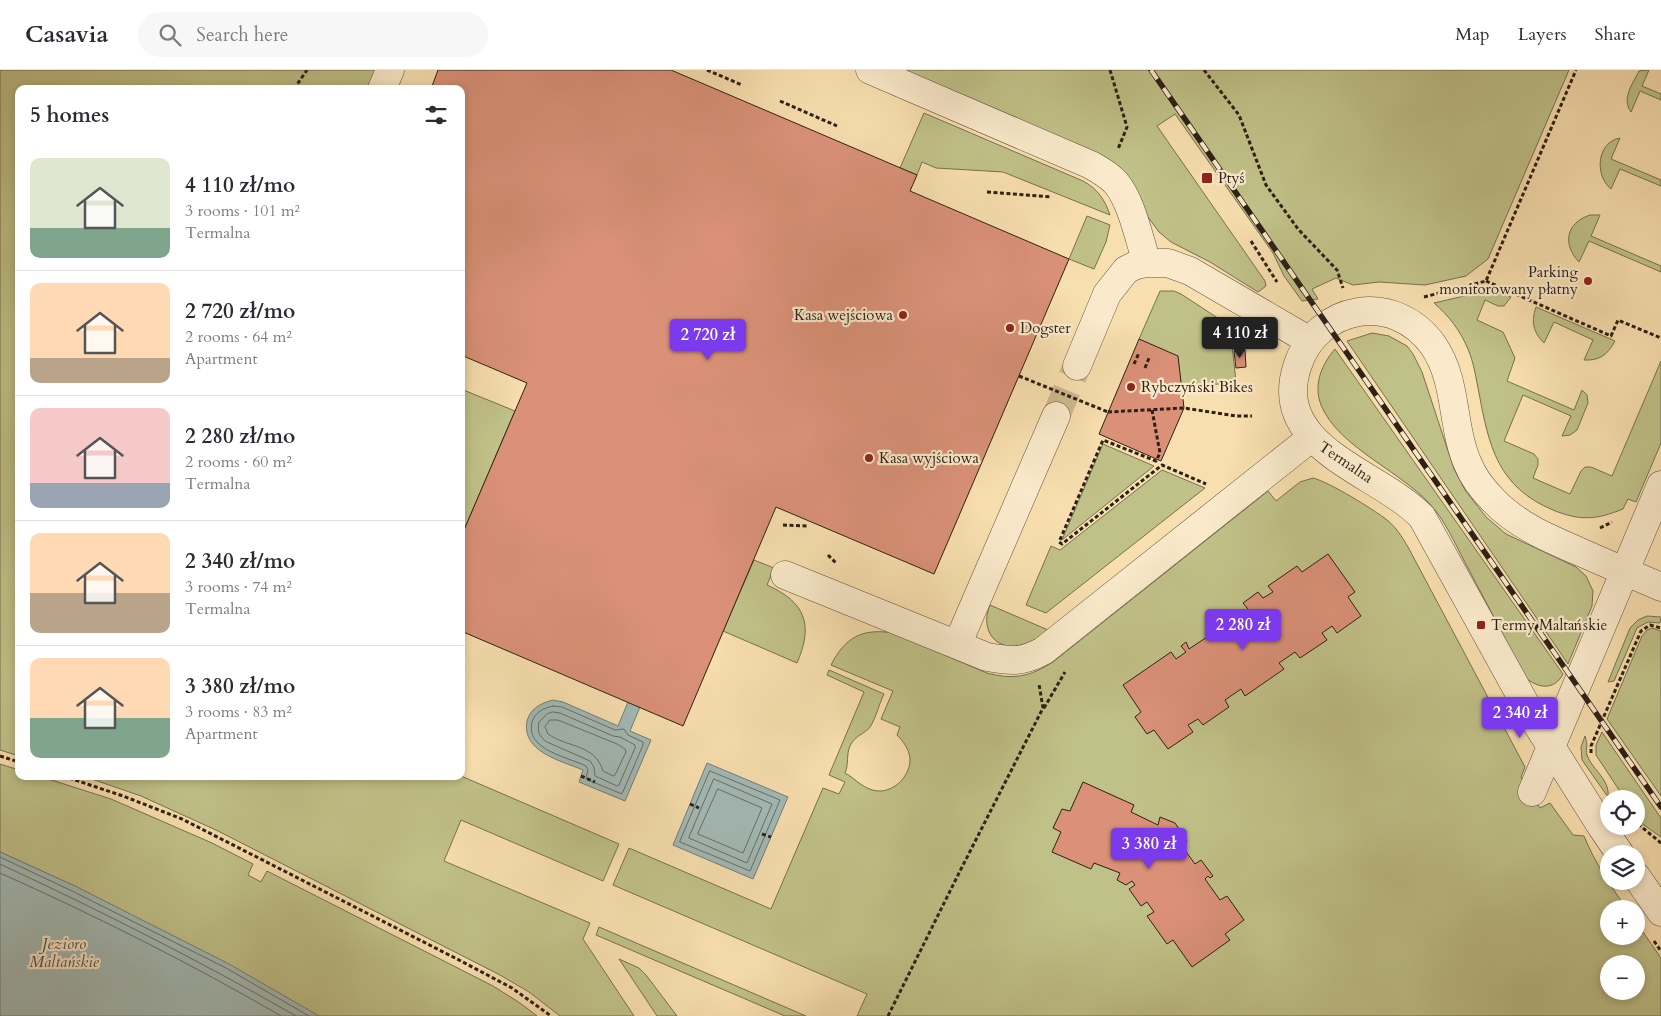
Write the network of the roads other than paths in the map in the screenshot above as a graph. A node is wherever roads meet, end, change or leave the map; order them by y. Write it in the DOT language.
graph roads {
  1 [pos="390,70"];
  2 [pos="870,70"];
  3 [pos="384,85"];
  4 [pos="1147,263"];
  5 [pos="1310,341"];
  6 [pos="1077,366"];
  7 [pos="1056,416"];
  8 [pos="1311,438"];
  9 [pos="1661,485"];
  10 [pos="1624,572"];
  11 [pos="785,575"];
  12 [pos="1661,587"];
  13 [pos="957,645"];
  14 [pos="1551,749"];
  15 [pos="1532,792"];
  16 [pos="1614,845"];
  17 [pos="1645,889"];
  18 [pos="1661,912"];
  1 -- 3 [label="street"];
  2 -- 4 [label="street"];
  4 -- 5 [label="street"];
  4 -- 6 [label="street"];
  5 -- 8 [label="street, Termalna"];
  5 -- 10 [label="street, Termalna"];
  7 -- 13 [label="street"];
  8 -- 13 [label="street"];
  8 -- 14 [label="street, Termalna"];
  9 -- 10 [label="street"];
  10 -- 12 [label="street, Termalna"];
  10 -- 14 [label="street"];
  11 -- 13 [label="street"];
  14 -- 15 [label="street"];
  14 -- 16 [label="street, Termalna"];
  17 -- 18 [label="street"];
}
